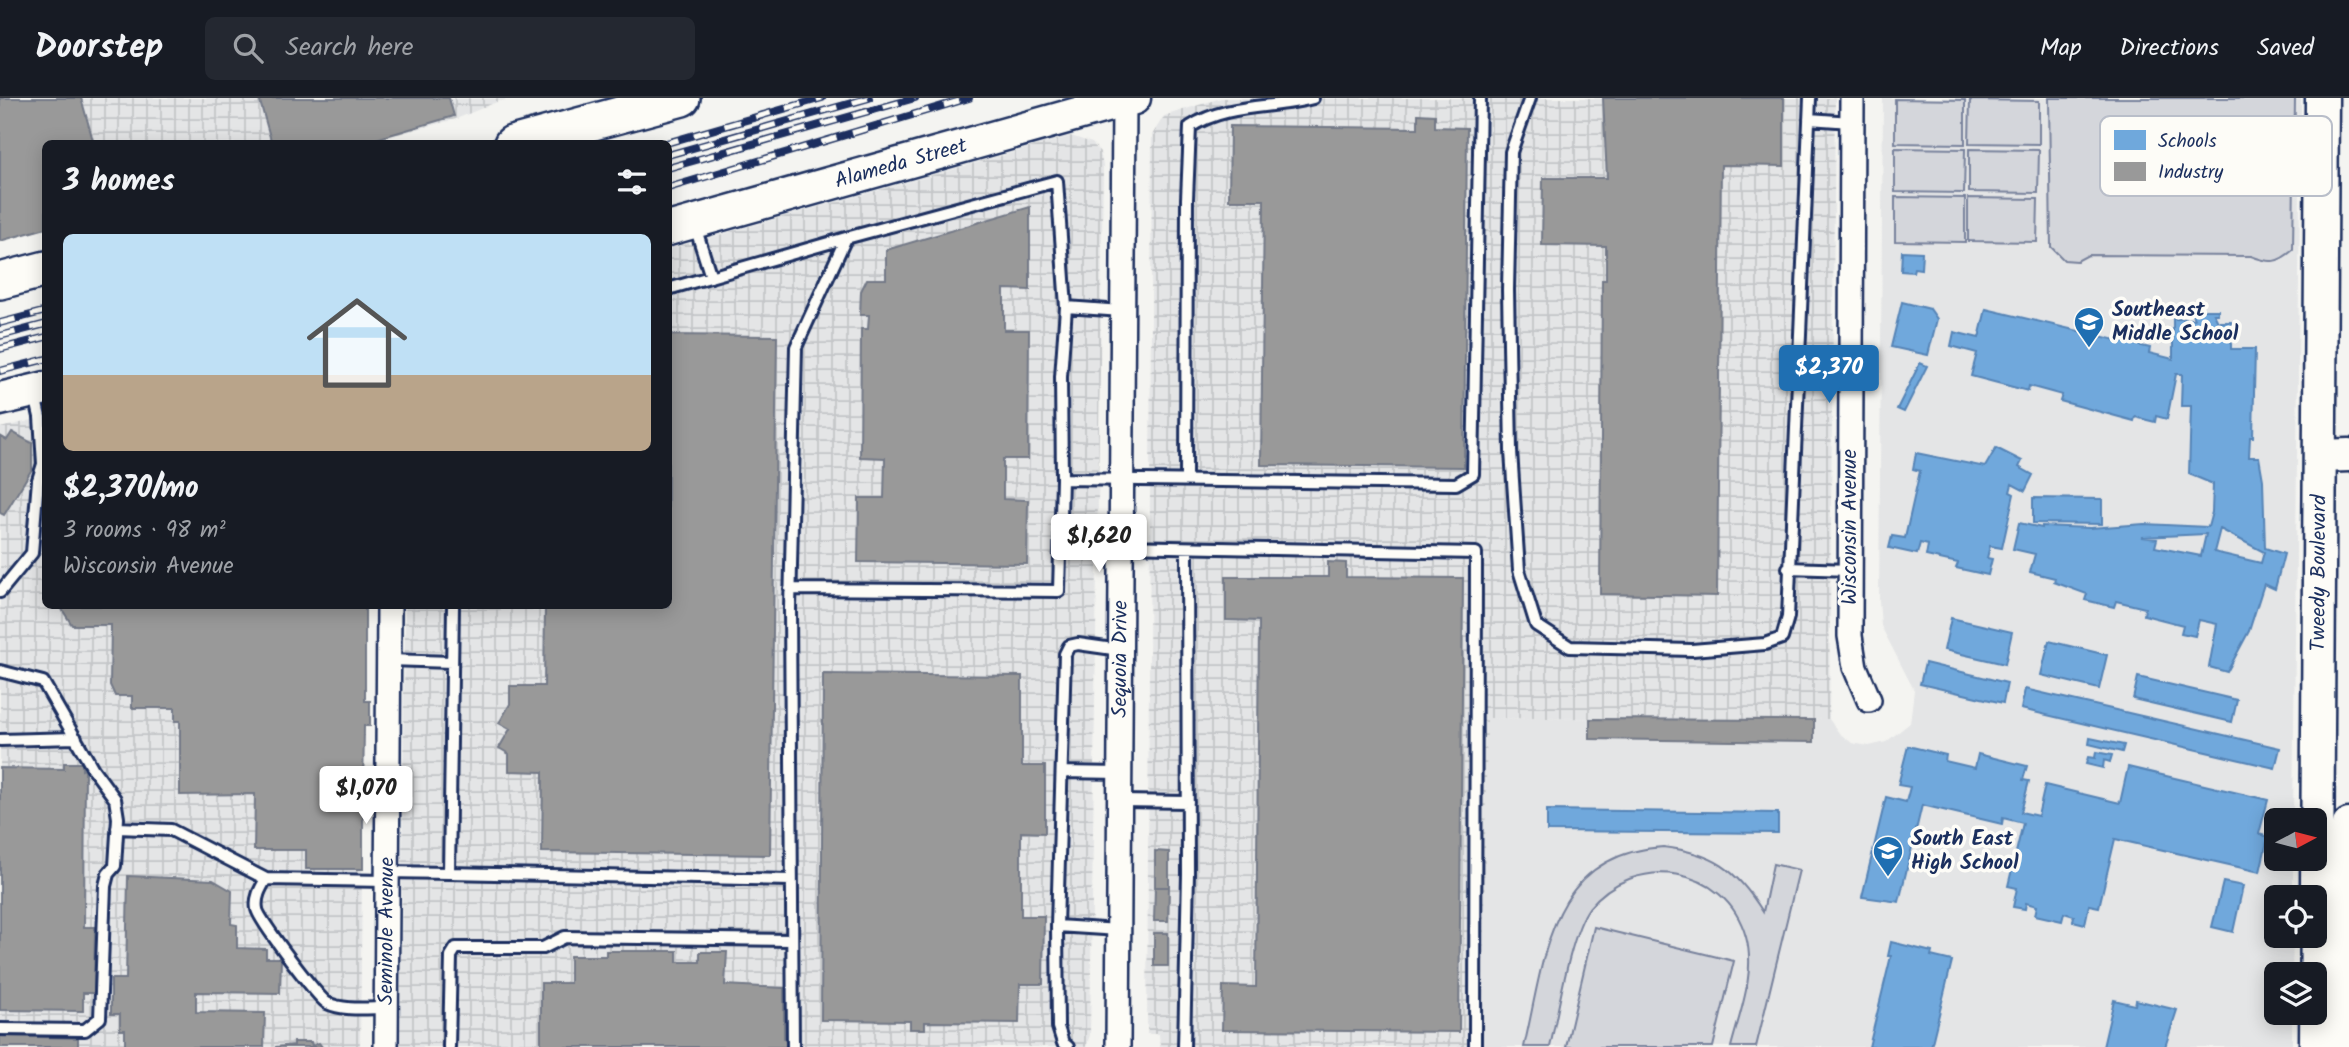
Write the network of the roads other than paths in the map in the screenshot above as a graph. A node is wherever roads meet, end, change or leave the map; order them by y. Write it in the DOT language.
graph roads {
  1 [pos="682,98"];
  2 [pos="1313,98"];
  3 [pos="1480,98"];
  4 [pos="1530,98"];
  5 [pos="1810,98"];
  6 [pos="1852,98"];
  7 [pos="2322,98"];
  8 [pos="1129,100"];
  9 [pos="2323,116"];
  10 [pos="1810,119"];
  11 [pos="1852,122"];
  12 [pos="527,140"];
  13 [pos="2326,196"];
  14 [pos="681,225"];
  15 [pos="846,237"];
  16 [pos="42,270"];
  17 [pos="711,277"];
  18 [pos="0,281"];
  19 [pos="672,288"];
  20 [pos="1066,307"];
  21 [pos="1122,311"];
  22 [pos="40,390"];
  23 [pos="0,399"];
  24 [pos="42,448"];
  25 [pos="2335,455"];
  26 [pos="42,467"];
  27 [pos="1062,479"];
  28 [pos="1121,480"];
  29 [pos="1186,480"];
  30 [pos="1121,547"];
  31 [pos="1188,548"];
  32 [pos="1788,568"];
  33 [pos="1850,570"];
  34 [pos="790,589"];
  35 [pos="0,592"];
  36 [pos="389,609"];
  37 [pos="453,609"];
  38 [pos="1121,650"];
  39 [pos="389,660"];
  40 [pos="452,662"];
  41 [pos="0,671"];
  42 [pos="1869,700"];
  43 [pos="76,738"];
  44 [pos="0,740"];
  45 [pos="1062,772"];
  46 [pos="1120,773"];
  47 [pos="1120,801"];
  48 [pos="1188,802"];
  49 [pos="2349,825"];
  50 [pos="117,828"];
  51 [pos="449,873"];
  52 [pos="387,876"];
  53 [pos="266,879"];
  54 [pos="791,880"];
  55 [pos="1057,926"];
  56 [pos="1119,930"];
  57 [pos="791,940"];
  58 [pos="386,1008"];
  59 [pos="0,1029"];
  60 [pos="386,1047"];
  61 [pos="450,1047"];
  62 [pos="793,1047"];
  63 [pos="1068,1047"];
  64 [pos="1118,1047"];
  65 [pos="1184,1047"];
  66 [pos="1475,1047"];
  67 [pos="2316,1047"];
  68 [pos="2346,1047"];
  1 -- 12 [label="main road"];
  2 -- 29 [label="lane"];
  3 -- 29 [label="lane"];
  4 -- 32 [label="lane"];
  5 -- 10 [label="lane"];
  6 -- 11 [label="street, Wisconsin Avenue"];
  7 -- 9 [label="main road, Tweedy Boulevard"];
  8 -- 14 [label="main road, Alameda Street"];
  8 -- 21 [label="street, Sequoia Drive"];
  10 -- 11 [label="lane"];
  10 -- 32 [label="lane"];
  11 -- 33 [label="street, Wisconsin Avenue"];
  13 -- 25 [label="main road, Tweedy Boulevard"];
  14 -- 17 [label="lane"];
  15 -- 17 [label="lane"];
  15 -- 20 [label="lane"];
  15 -- 34 [label="lane"];
  16 -- 18 [label="main road"];
  17 -- 19 [label="lane"];
  20 -- 21 [label="lane"];
  20 -- 27 [label="lane"];
  21 -- 28 [label="street, Sequoia Drive"];
  22 -- 23 [label="main road"];
  22 -- 24 [label="lane"];
  25 -- 67 [label="main road, Tweedy Boulevard"];
  26 -- 35 [label="lane"];
  27 -- 28 [label="lane"];
  27 -- 34 [label="lane"];
  28 -- 29 [label="lane"];
  28 -- 30 [label="street, Sequoia Drive"];
  30 -- 31 [label="lane"];
  30 -- 38 [label="street, Sequoia Drive"];
  31 -- 48 [label="lane"];
  31 -- 66 [label="lane"];
  32 -- 33 [label="lane"];
  33 -- 42 [label="street, Wisconsin Avenue"];
  34 -- 54 [label="lane"];
  36 -- 39 [label="street, Seminole Avenue"];
  37 -- 40 [label="lane"];
  38 -- 45 [label="lane"];
  38 -- 46 [label="street, Sequoia Drive"];
  39 -- 40 [label="lane"];
  39 -- 52 [label="street, Seminole Avenue"];
  40 -- 51 [label="lane"];
  41 -- 43 [label="lane"];
  43 -- 44 [label="lane"];
  43 -- 50 [label="lane"];
  45 -- 46 [label="lane"];
  45 -- 55 [label="lane"];
  46 -- 47 [label="street, Sequoia Drive"];
  47 -- 48 [label="lane"];
  47 -- 56 [label="street, Sequoia Drive"];
  48 -- 65 [label="lane"];
  49 -- 68 [label="main road"];
  50 -- 53 [label="lane"];
  50 -- 59 [label="lane"];
  51 -- 52 [label="lane"];
  51 -- 54 [label="lane"];
  52 -- 53 [label="lane"];
  52 -- 58 [label="street, Seminole Avenue"];
  53 -- 58 [label="lane"];
  54 -- 57 [label="lane"];
  55 -- 56 [label="lane"];
  55 -- 63 [label="lane"];
  56 -- 64 [label="street, Sequoia Drive"];
  57 -- 61 [label="lane"];
  57 -- 62 [label="lane"];
  58 -- 60 [label="street, Seminole Avenue"];
}
